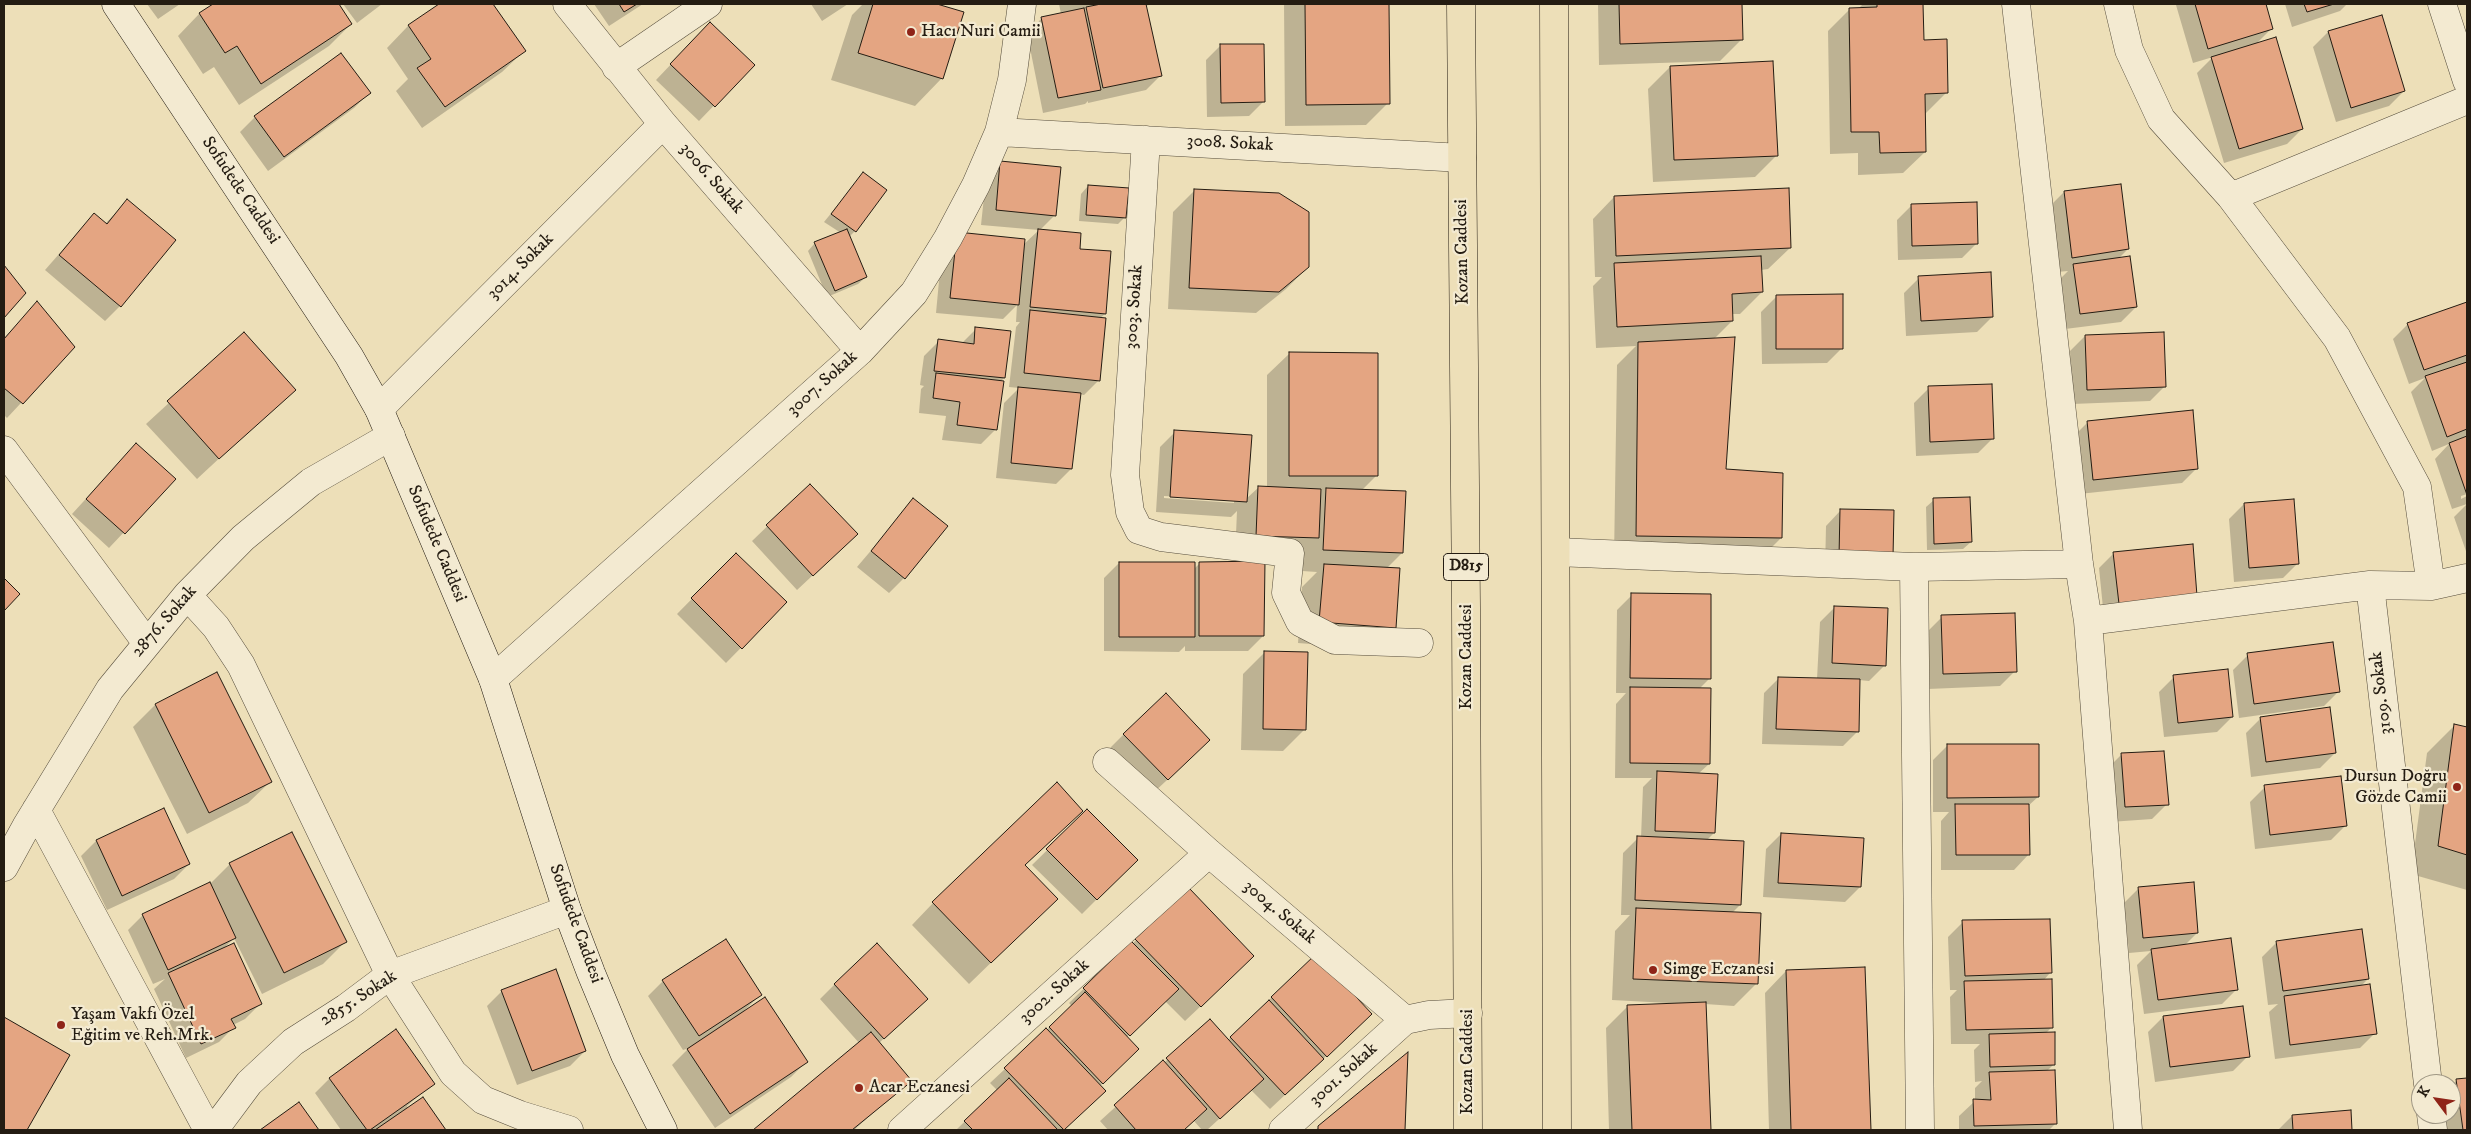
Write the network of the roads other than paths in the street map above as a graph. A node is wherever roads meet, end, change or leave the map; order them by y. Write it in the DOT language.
graph roads {
  1 [pos="116,4"];
  2 [pos="567,4"];
  3 [pos="708,4"];
  4 [pos="1022,4"];
  5 [pos="1461,4"];
  6 [pos="1554,4"];
  7 [pos="2016,4"];
  8 [pos="2118,4"];
  9 [pos="2442,4"];
  10 [pos="616,67"];
  11 [pos="2467,81"];
  12 [pos="2467,100"];
  13 [pos="663,124"];
  14 [pos="999,132"];
  15 [pos="1146,140"];
  16 [pos="1462,158"];
  17 [pos="2230,197"];
  18 [pos="860,351"];
  19 [pos="378,409"];
  20 [pos="391,436"];
  21 [pos="4,450"];
  22 [pos="1556,552"];
  23 [pos="2079,564"];
  24 [pos="1914,567"];
  25 [pos="2467,578"];
  26 [pos="2370,585"];
  27 [pos="2431,586"];
  28 [pos="187,595"];
  29 [pos="2088,621"];
  30 [pos="146,642"];
  31 [pos="1419,643"];
  32 [pos="493,679"];
  33 [pos="1107,762"];
  34 [pos="36,810"];
  35 [pos="1208,853"];
  36 [pos="4,867"];
  37 [pos="567,910"];
  38 [pos="390,975"];
  39 [pos="1468,1013"];
  40 [pos="1405,1020"];
  41 [pos="2427,1074"];
  42 [pos="208,1130"];
  43 [pos="214,1130"];
  44 [pos="569,1130"];
  45 [pos="663,1130"];
  46 [pos="902,1130"];
  47 [pos="1283,1130"];
  48 [pos="1468,1130"];
  49 [pos="1557,1130"];
  50 [pos="1920,1130"];
  51 [pos="2128,1130"];
  1 -- 19 [label="street, Sofudede Caddesi"];
  2 -- 10 [label="street, 3006. Sokak"];
  3 -- 10 [label="street"];
  4 -- 14 [label="street, 3007. Sokak"];
  5 -- 16 [label="highway, Kozan Caddesi / D815"];
  6 -- 22 [label="highway"];
  7 -- 23 [label="street"];
  8 -- 17 [label="street"];
  9 -- 11 [label="street"];
  10 -- 13 [label="street, 3006. Sokak"];
  12 -- 17 [label="street"];
  13 -- 18 [label="street, 3006. Sokak"];
  13 -- 19 [label="street, 3014. Sokak"];
  14 -- 15 [label="street, 3008. Sokak"];
  14 -- 18 [label="street, 3007. Sokak"];
  15 -- 16 [label="street, 3008. Sokak"];
  15 -- 31 [label="street, 3003. Sokak"];
  16 -- 39 [label="highway, Kozan Caddesi / D815"];
  17 -- 27 [label="street"];
  18 -- 32 [label="street, 3007. Sokak"];
  19 -- 20 [label="street, Sofudede Caddesi"];
  20 -- 28 [label="street, 2876. Sokak"];
  20 -- 32 [label="street, Sofudede Caddesi"];
  21 -- 30 [label="street"];
  22 -- 24 [label="street"];
  22 -- 49 [label="highway"];
  23 -- 24 [label="street"];
  23 -- 29 [label="street"];
  24 -- 50 [label="street"];
  25 -- 27 [label="street"];
  26 -- 27 [label="street"];
  26 -- 29 [label="street"];
  26 -- 41 [label="street, 3109. Sokak"];
  28 -- 30 [label="street, 2876. Sokak"];
  28 -- 38 [label="street"];
  29 -- 51 [label="street"];
  30 -- 34 [label="street, 2876. Sokak"];
  32 -- 37 [label="street, Sofudede Caddesi"];
  33 -- 35 [label="street, 3004. Sokak"];
  34 -- 36 [label="street, 2876. Sokak"];
  34 -- 42 [label="street"];
  35 -- 40 [label="street, 3004. Sokak"];
  35 -- 46 [label="street, 3002. Sokak"];
  37 -- 38 [label="street, 2855. Sokak"];
  37 -- 45 [label="street, Sofudede Caddesi"];
  38 -- 43 [label="street, 2855. Sokak"];
  38 -- 44 [label="street"];
  39 -- 40 [label="street"];
  39 -- 48 [label="highway, Kozan Caddesi / D815"];
  40 -- 47 [label="street, 3001. Sokak"];
}
